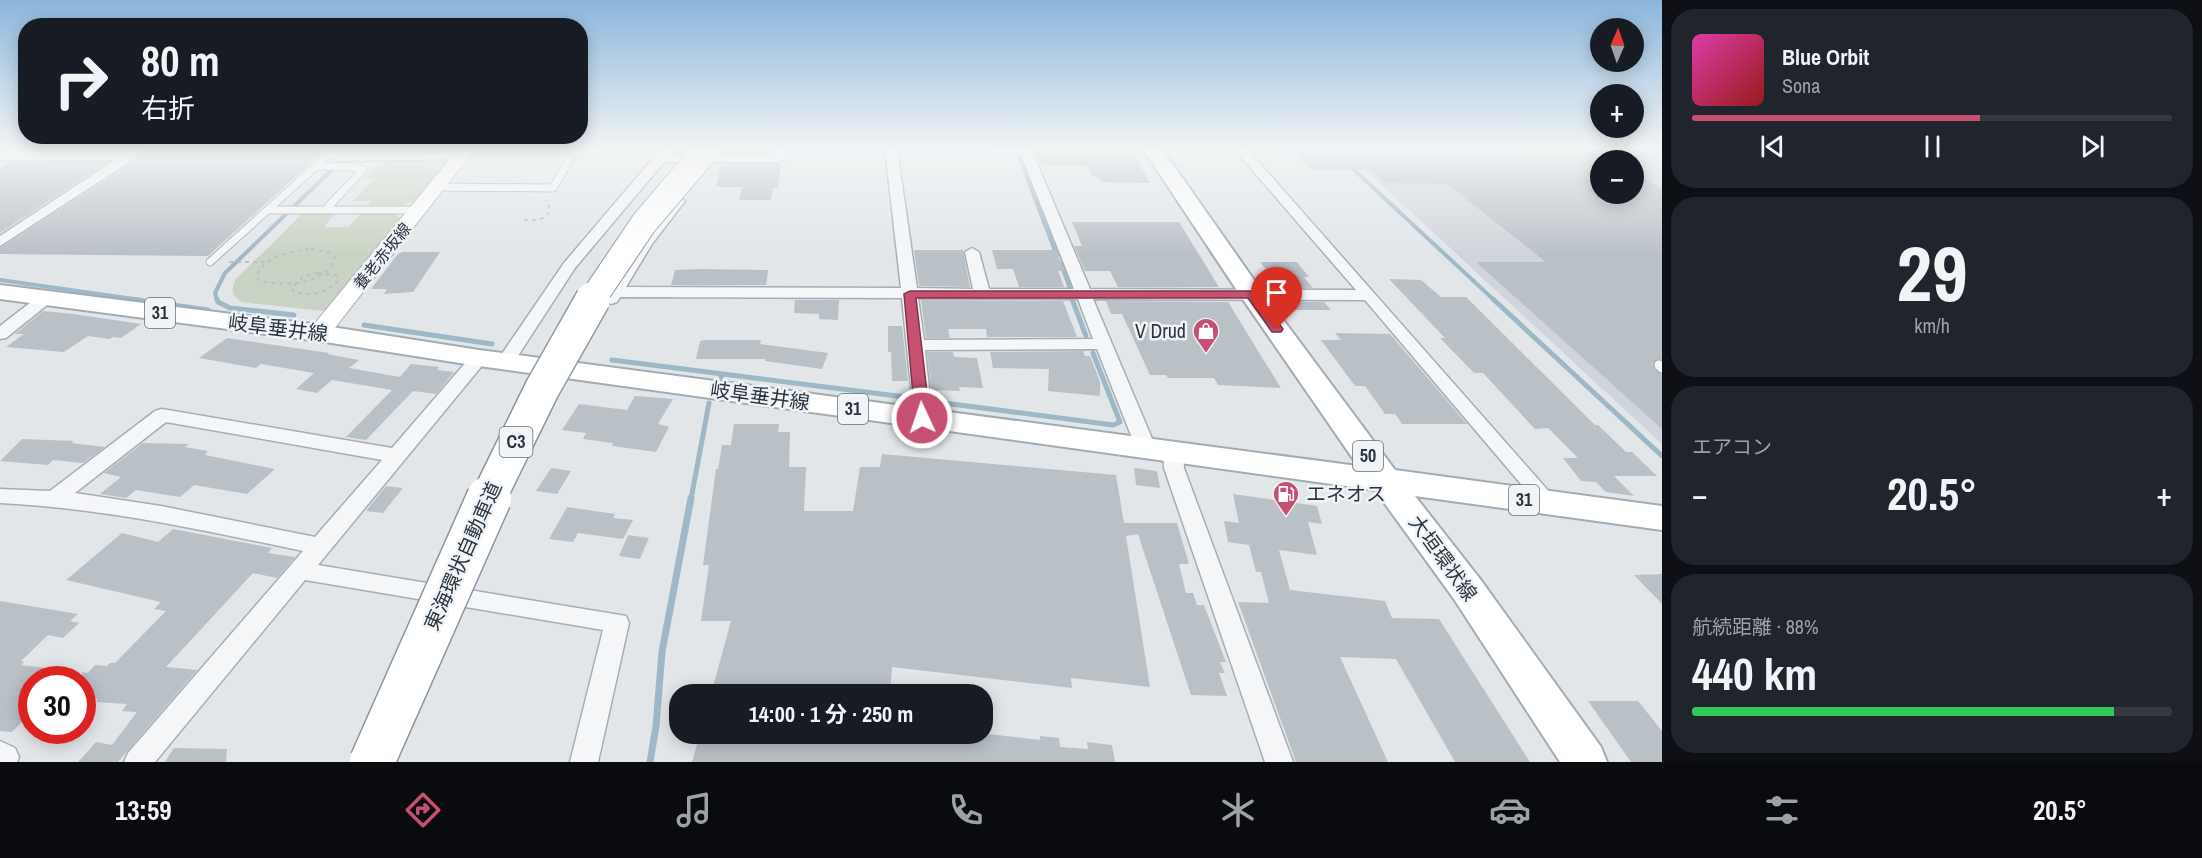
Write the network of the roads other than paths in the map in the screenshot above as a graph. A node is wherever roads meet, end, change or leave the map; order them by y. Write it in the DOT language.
graph roads {
  1 [pos="86,185"];
  2 [pos="296,185"];
  3 [pos="350,185"];
  4 [pos="439,185"];
  5 [pos="555,185"];
  6 [pos="638,185"];
  7 [pos="681,185"];
  8 [pos="690,185"];
  9 [pos="896,185"];
  10 [pos="1040,185"];
  11 [pos="1176,185"];
  12 [pos="1271,185"];
  13 [pos="437,187"];
  14 [pos="268,210"];
  15 [pos="326,210"];
  16 [pos="419,210"];
  17 [pos="0,242"];
  18 [pos="972,252"];
  19 [pos="210,262"];
  20 [pos="0,292"];
  21 [pos="614,292"];
  22 [pos="910,294"];
  23 [pos="982,294"];
  24 [pos="1084,295"];
  25 [pos="1252,295"];
  26 [pos="1369,295"];
  27 [pos="46,298"];
  28 [pos="603,312"];
  29 [pos="320,333"];
  30 [pos="0,334"];
  31 [pos="1103,344"];
  32 [pos="916,345"];
  33 [pos="492,359"];
  34 [pos="922,418"];
  35 [pos="1159,450"];
  36 [pos="398,456"];
  37 [pos="1386,482"];
  38 [pos="0,496"];
  39 [pos="56,498"];
  40 [pos="1549,504"];
  41 [pos="1662,518"];
  42 [pos="321,546"];
  43 [pos="301,571"];
  44 [pos="0,754"];
  45 [pos="1,762"];
  46 [pos="138,762"];
  47 [pos="372,762"];
  48 [pos="584,762"];
  49 [pos="1279,762"];
  50 [pos="1585,762"];
  1 -- 17 [label="street"];
  2 -- 14 [label="lane"];
  3 -- 15 [label="lane"];
  4 -- 13 [label="main road, 養老赤坂線"];
  5 -- 13 [label="lane"];
  6 -- 33 [label="street"];
  7 -- 47 [label="highway, 東海環状自動車道 / C3, bridge"];
  8 -- 21 [label="street"];
  9 -- 22 [label="street"];
  10 -- 24 [label="street"];
  11 -- 25 [label="main road, 大垣環状線 / 50"];
  12 -- 26 [label="street"];
  13 -- 16 [label="main road, 養老赤坂線"];
  14 -- 15 [label="lane"];
  14 -- 19 [label="lane"];
  15 -- 16 [label="lane"];
  16 -- 29 [label="main road, 養老赤坂線"];
  18 -- 23 [label="street"];
  20 -- 27 [label="main road, 岐阜垂井線 / 31"];
  21 -- 22 [label="street"];
  21 -- 28 [label="street"];
  22 -- 23 [label="street"];
  22 -- 32 [label="street"];
  23 -- 24 [label="street"];
  24 -- 25 [label="street"];
  24 -- 31 [label="street"];
  25 -- 26 [label="street"];
  25 -- 37 [label="main road, 大垣環状線 / 50"];
  26 -- 40 [label="street"];
  27 -- 29 [label="main road, 岐阜垂井線 / 31"];
  27 -- 30 [label="street"];
  29 -- 33 [label="main road, 岐阜垂井線 / 31"];
  31 -- 32 [label="street"];
  31 -- 35 [label="street"];
  32 -- 34 [label="street"];
  33 -- 34 [label="main road, 岐阜垂井線 / 31"];
  33 -- 36 [label="street"];
  34 -- 35 [label="main road, 岐阜垂井線 / 31"];
  35 -- 37 [label="main road, 岐阜垂井線 / 31"];
  35 -- 49 [label="street"];
  36 -- 39 [label="street"];
  36 -- 42 [label="street"];
  37 -- 40 [label="main road, 岐阜垂井線 / 31"];
  37 -- 50 [label="main road, 大垣環状線 / 50"];
  38 -- 39 [label="street"];
  39 -- 42 [label="street"];
  40 -- 41 [label="main road, 岐阜垂井線 / 31"];
  42 -- 43 [label="street"];
  43 -- 46 [label="street"];
  43 -- 48 [label="street"];
  44 -- 45 [label="street"];
}
